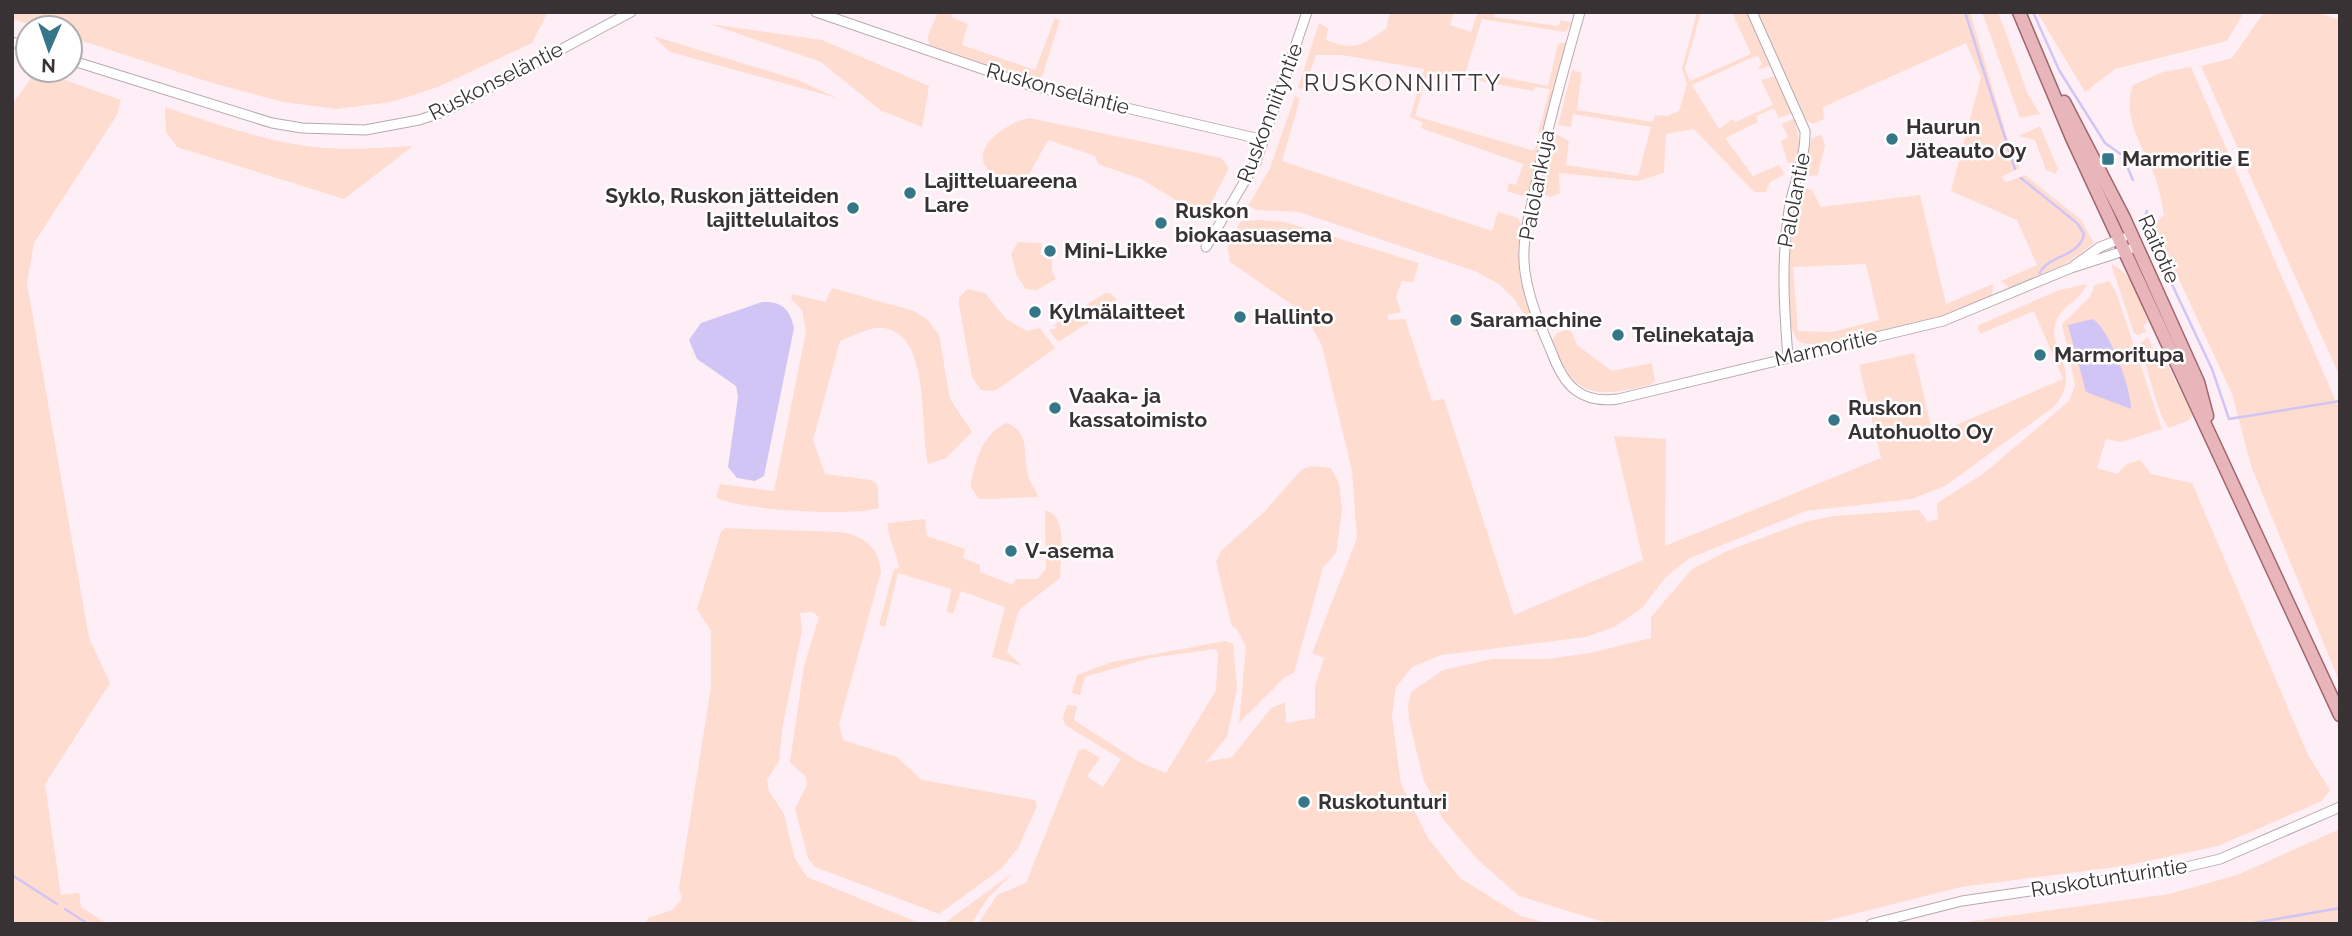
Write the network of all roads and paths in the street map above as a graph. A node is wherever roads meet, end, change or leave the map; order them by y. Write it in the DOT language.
graph roads {
  1 [pos="631,12"];
  2 [pos="817,12"];
  3 [pos="1307,12"];
  4 [pos="1580,12"];
  5 [pos="1752,12"];
  6 [pos="2019,12"];
  7 [pos="84,64"];
  8 [pos="1264,140"];
  9 [pos="2128,243"];
  10 [pos="1206,247"];
  11 [pos="1788,357"];
  12 [pos="1575,392"];
  13 [pos="2340,715"];
  14 [pos="2340,807"];
  15 [pos="1871,924"];
  1 -- 7 [label="street, Ruskonseläntie"];
  2 -- 8 [label="street, Ruskonseläntie"];
  3 -- 8 [label="street, Ruskonniityntie"];
  4 -- 12 [label="street, Palolankuja"];
  5 -- 11 [label="street, Palolantie"];
  6 -- 9 [label="main road, Raitotie"];
  8 -- 10 [label="street, Ruskonniityntie"];
  9 -- 11 [label="street, Marmoritie"];
  9 -- 13 [label="main road, Raitotie"];
  11 -- 12 [label="street, Marmoritie"];
  14 -- 15 [label="street, Ruskotunturintie"];
}
